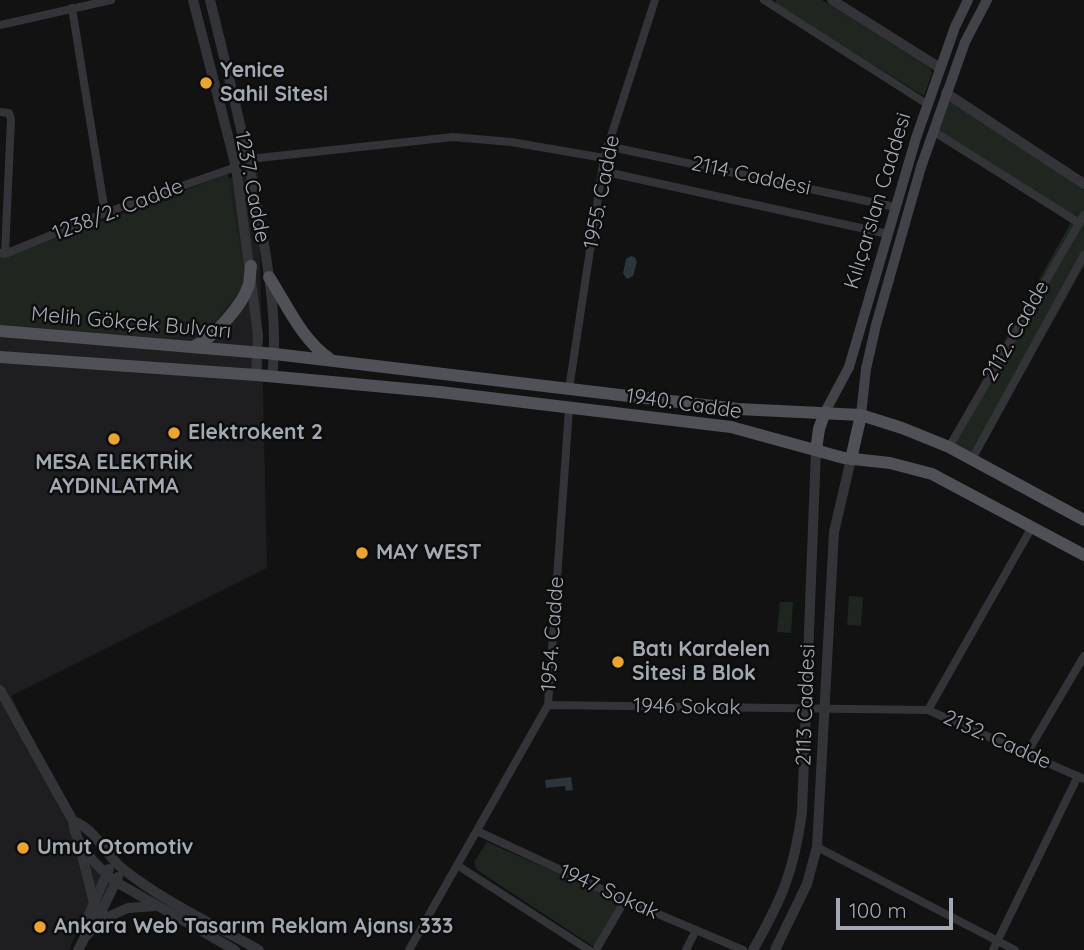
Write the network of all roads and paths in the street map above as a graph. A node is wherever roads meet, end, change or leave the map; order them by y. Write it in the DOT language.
graph roads {
  1 [pos="111,0"];
  2 [pos="193,0"];
  3 [pos="210,0"];
  4 [pos="656,0"];
  5 [pos="832,0"];
  6 [pos="968,0"];
  7 [pos="987,0"];
  8 [pos="768,1"];
  9 [pos="72,8"];
  10 [pos="0,24"];
  11 [pos="940,68"];
  12 [pos="946,93"];
  13 [pos="927,104"];
  14 [pos="0,112"];
  15 [pos="933,131"];
  16 [pos="607,146"];
  17 [pos="604,158"];
  18 [pos="249,159"];
  19 [pos="236,167"];
  20 [pos="602,170"];
  21 [pos="1084,184"];
  22 [pos="895,207"];
  23 [pos="105,213"];
  24 [pos="1082,219"];
  25 [pos="888,234"];
  26 [pos="2,254"];
  27 [pos="1084,255"];
  28 [pos="251,266"];
  29 [pos="269,276"];
  30 [pos="0,331"];
  31 [pos="191,347"];
  32 [pos="258,353"];
  33 [pos="275,354"];
  34 [pos="0,357"];
  35 [pos="333,361"];
  36 [pos="256,375"];
  37 [pos="272,376"];
  38 [pos="569,389"];
  39 [pos="569,409"];
  40 [pos="825,412"];
  41 [pos="861,415"];
  42 [pos="949,447"];
  43 [pos="816,450"];
  44 [pos="851,459"];
  45 [pos="972,459"];
  46 [pos="1084,520"];
  47 [pos="1032,527"];
  48 [pos="1084,555"];
  49 [pos="1084,656"];
  50 [pos="0,690"];
  51 [pos="548,705"];
  52 [pos="806,709"];
  53 [pos="825,709"];
  54 [pos="928,710"];
  55 [pos="1027,753"];
  56 [pos="1081,777"];
  57 [pos="74,821"];
  58 [pos="477,831"];
  59 [pos="79,843"];
  60 [pos="817,847"];
  61 [pos="113,860"];
  62 [pos="457,865"];
  63 [pos="122,869"];
  64 [pos="107,874"];
  65 [pos="116,882"];
  66 [pos="625,900"];
  67 [pos="94,903"];
  68 [pos="158,906"];
  69 [pos="96,923"];
  70 [pos="696,930"];
  71 [pos="85,936"];
  72 [pos="995,946"];
  73 [pos="78,950"];
  74 [pos="235,950"];
  75 [pos="259,950"];
  76 [pos="409,950"];
  77 [pos="589,950"];
  78 [pos="596,950"];
  79 [pos="685,950"];
  80 [pos="743,950"];
  81 [pos="753,950"];
  82 [pos="775,950"];
  83 [pos="1015,950"];
  1 -- 9 [label="street"];
  2 -- 19 [label="street, 1237. Cadde"];
  3 -- 18 [label="street, 1237. Cadde"];
  4 -- 16 [label="street, 1955. Cadde"];
  5 -- 11 [label="street"];
  6 -- 11 [label="main road, Kılıçarslan Caddesi"];
  7 -- 12 [label="main road, Kılıçarslan Caddesi"];
  8 -- 13 [label="street"];
  9 -- 10 [label="street"];
  9 -- 23 [label="street"];
  11 -- 13 [label="main road, Kılıçarslan Caddesi"];
  12 -- 15 [label="main road, Kılıçarslan Caddesi"];
  12 -- 21 [label="street"];
  13 -- 22 [label="main road, Kılıçarslan Caddesi"];
  14 -- 26 [label="street"];
  15 -- 24 [label="street"];
  15 -- 41 [label="main road, Kılıçarslan Caddesi"];
  16 -- 17 [label="street, 1955. Cadde"];
  16 -- 22 [label="street, 2114 Caddesi"];
  17 -- 18 [label="street"];
  17 -- 20 [label="street, 1955. Cadde"];
  18 -- 29 [label="street, 1237. Cadde"];
  19 -- 23 [label="street, 1238/2. Cadde"];
  19 -- 28 [label="street, 1237. Cadde"];
  20 -- 25 [label="street, 2114 Caddesi"];
  20 -- 38 [label="street, 1955. Cadde"];
  22 -- 25 [label="main road, Kılıçarslan Caddesi"];
  23 -- 26 [label="street, 1238/2. Cadde"];
  24 -- 42 [label="street, 2112. Cadde"];
  25 -- 40 [label="main road, Kılıçarslan Caddesi"];
  27 -- 45 [label="street, 2112. Cadde"];
  28 -- 31 [label="main road"];
  28 -- 32 [label="street, 1237. Cadde"];
  29 -- 33 [label="street, 1237. Cadde"];
  29 -- 35 [label="main road"];
  30 -- 31 [label="main road, Melih Gökçek Bulvarı"];
  31 -- 32 [label="main road, Melih Gökçek Bulvarı"];
  32 -- 33 [label="main road, 1940. Cadde"];
  32 -- 36 [label="street, 1237. Cadde"];
  33 -- 35 [label="main road, 1940. Cadde"];
  33 -- 37 [label="street, 1237. Cadde"];
  34 -- 36 [label="main road, Melih Gökçek Bulvarı"];
  35 -- 38 [label="main road, 1940. Cadde"];
  36 -- 37 [label="main road, 1940. Cadde"];
  37 -- 39 [label="main road, 1940. Cadde"];
  38 -- 40 [label="main road, 1940. Cadde"];
  39 -- 43 [label="main road, 1940. Cadde"];
  39 -- 51 [label="street, 1954. Cadde"];
  40 -- 41 [label="main road, 1940. Cadde"];
  40 -- 43 [label="main road"];
  41 -- 42 [label="main road, 1940. Cadde"];
  41 -- 44 [label="main road"];
  42 -- 45 [label="main road, 1940. Cadde"];
  43 -- 44 [label="main road, 1940. Cadde"];
  43 -- 52 [label="street, 2113 Caddesi"];
  44 -- 47 [label="main road, 1940. Cadde"];
  44 -- 53 [label="street, 2113 Caddesi"];
  45 -- 46 [label="main road, 1940. Cadde"];
  47 -- 48 [label="main road, 1940. Cadde"];
  47 -- 54 [label="street"];
  49 -- 55 [label="street"];
  50 -- 57 [label="street"];
  51 -- 52 [label="street, 1946 Sokak"];
  51 -- 58 [label="street, 1954. Cadde"];
  52 -- 53 [label="street, 1946 Sokak"];
  52 -- 81 [label="street, 2113 Caddesi"];
  53 -- 54 [label="street, 2132. Cadde"];
  53 -- 60 [label="street, 2113 Caddesi"];
  54 -- 55 [label="street, 2132. Cadde"];
  55 -- 56 [label="street, 2132. Cadde"];
  56 -- 72 [label="street"];
  57 -- 59 [label="street"];
  57 -- 61 [label="street"];
  58 -- 62 [label="street, 1954. Cadde"];
  58 -- 66 [label="street, 1947 Sokak"];
  59 -- 64 [label="street"];
  59 -- 67 [label="street"];
  60 -- 72 [label="street"];
  60 -- 82 [label="street, 2113 Caddesi"];
  61 -- 63 [label="street"];
  61 -- 64 [label="street"];
  62 -- 76 [label="street, 1954. Cadde"];
  62 -- 77 [label="street"];
  63 -- 65 [label="street"];
  63 -- 75 [label="street"];
  64 -- 65 [label="street"];
  64 -- 67 [label="street"];
  65 -- 68 [label="street"];
  65 -- 69 [label="street"];
  66 -- 70 [label="street, 1947 Sokak"];
  66 -- 78 [label="street"];
  67 -- 71 [label="street"];
  68 -- 69 [label="street"];
  68 -- 74 [label="street"];
  69 -- 71 [label="street"];
  70 -- 79 [label="street"];
  70 -- 80 [label="street, 1947 Sokak"];
  71 -- 73 [label="street"];
  72 -- 83 [label="street"];
}
